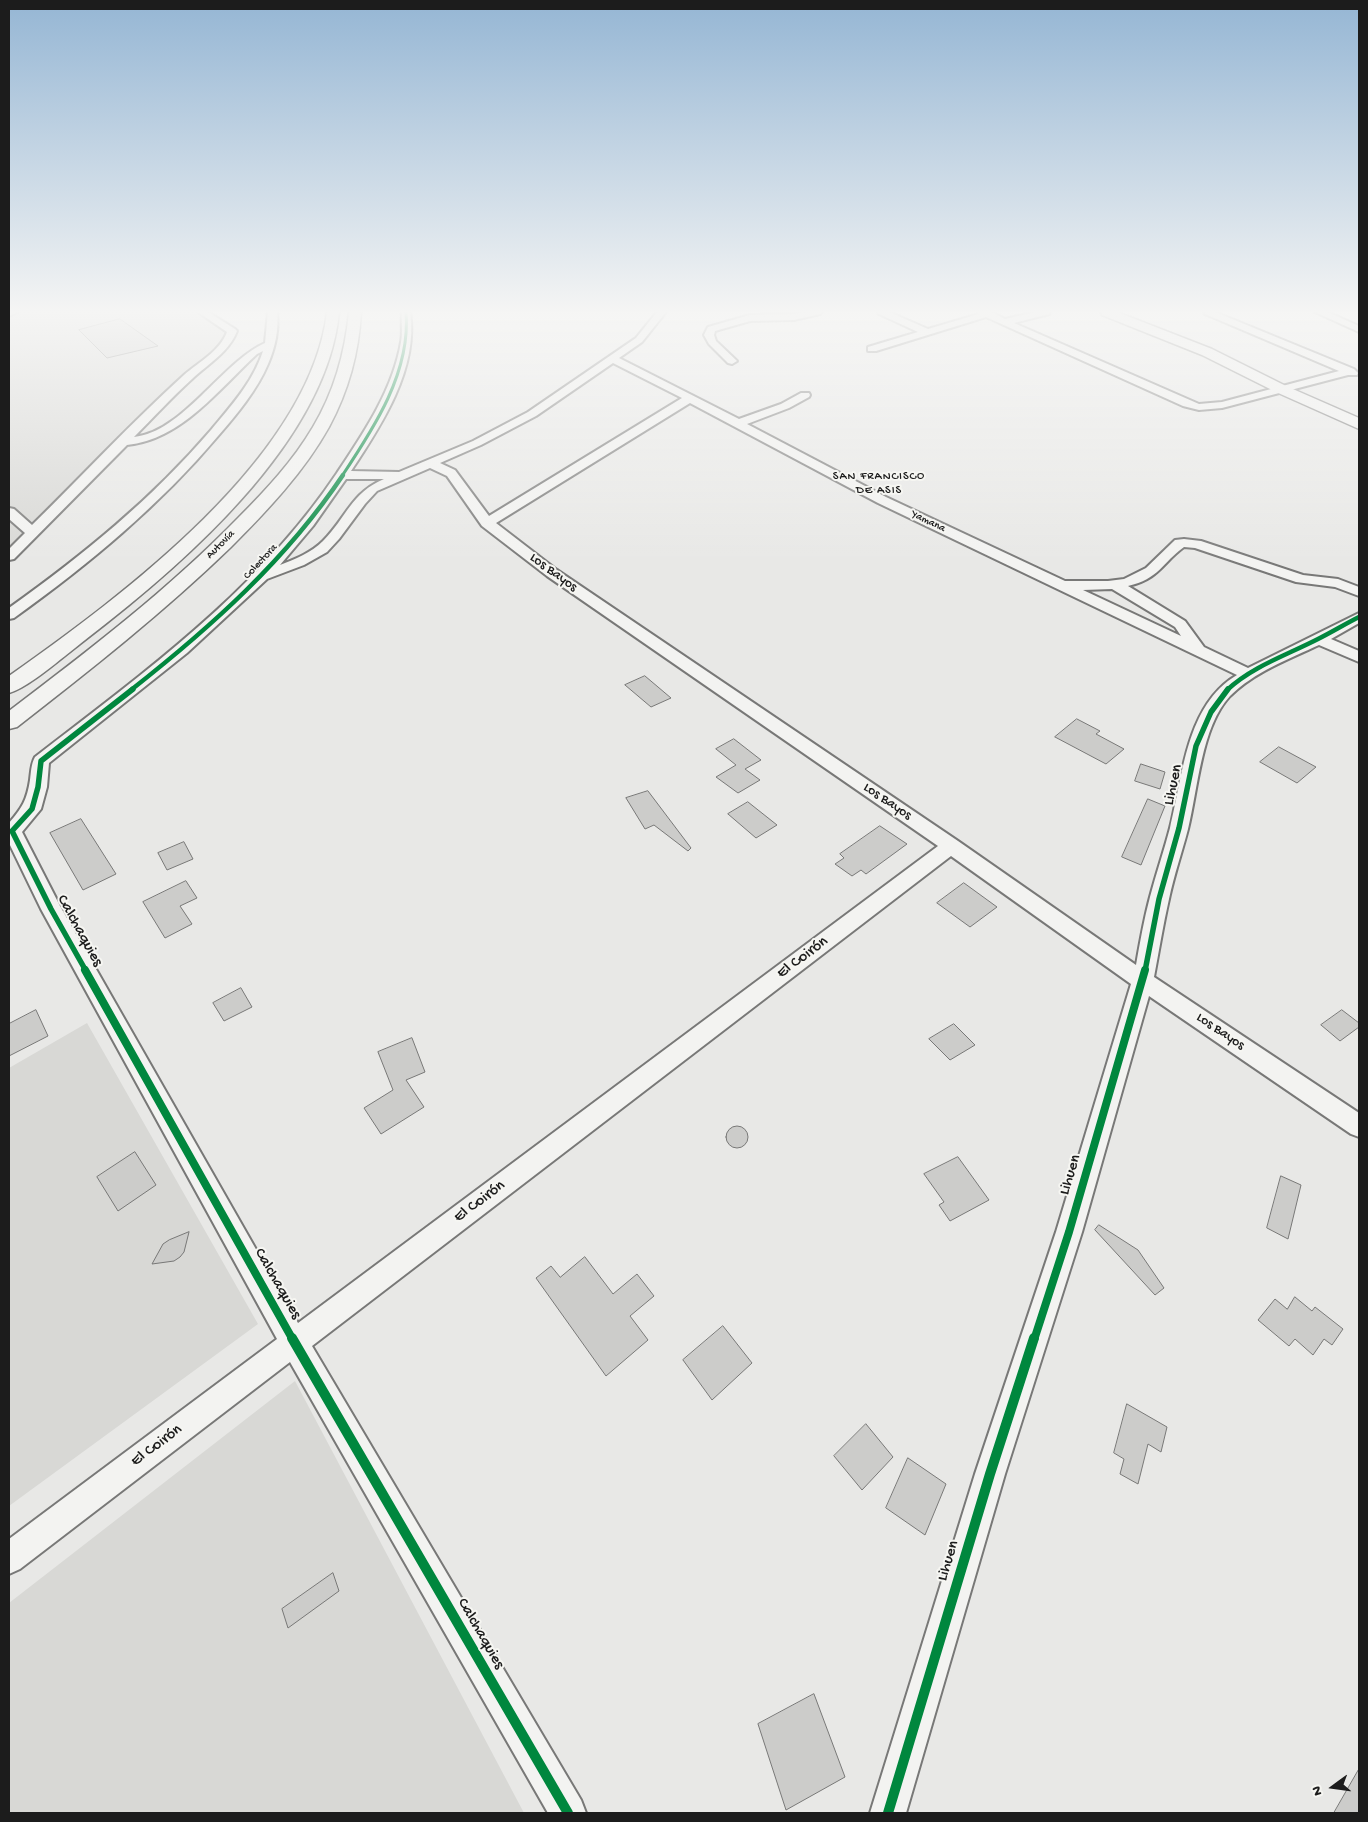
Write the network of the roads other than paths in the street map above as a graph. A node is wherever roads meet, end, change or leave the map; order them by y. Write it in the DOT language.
graph roads {
  1 [pos="168,397"];
  2 [pos="203,397"];
  3 [pos="241,397"];
  4 [pos="306,397"];
  5 [pos="335,397"];
  6 [pos="387,397"];
  7 [pos="557,397"];
  8 [pos="800,397"];
  9 [pos="1171,397"];
  10 [pos="1251,397"];
  11 [pos="1299,397"];
  12 [pos="690,398"];
  13 [pos="739,424"];
  14 [pos="1359,424"];
  15 [pos="122,442"];
  16 [pos="429,463"];
  17 [pos="404,474"];
  18 [pos="342,475"];
  19 [pos="9,512"];
  20 [pos="487,523"];
  21 [pos="32,532"];
  22 [pos="9,556"];
  23 [pos="262,577"];
  24 [pos="1061,585"];
  25 [pos="1117,586"];
  26 [pos="1359,592"];
  27 [pos="9,615"];
  28 [pos="1359,617"];
  29 [pos="1319,639"];
  30 [pos="1199,650"];
  31 [pos="1359,656"];
  32 [pos="1248,674"];
  33 [pos="9,686"];
  34 [pos="9,722"];
  35 [pos="41,761"];
  36 [pos="10,833"];
  37 [pos="951,846"];
  38 [pos="1143,981"];
  39 [pos="1359,1126"];
  40 [pos="295,1342"];
  41 [pos="9,1558"];
  42 [pos="568,1813"];
  43 [pos="888,1813"];
  1 -- 15 [label="street"];
  2 -- 15 [label="street"];
  3 -- 27 [label="street"];
  4 -- 33 [label="street, Autovía"];
  5 -- 34 [label="street, Autovía"];
  6 -- 18 [label="street, Colectora"];
  7 -- 16 [label="street"];
  8 -- 13 [label="street"];
  9 -- 10 [label="street"];
  11 -- 14 [label="street"];
  12 -- 13 [label="street, Yamana"];
  12 -- 20 [label="street"];
  13 -- 24 [label="street, Yamana"];
  15 -- 21 [label="street"];
  16 -- 17 [label="street"];
  16 -- 20 [label="street, Los Bayos"];
  17 -- 18 [label="street"];
  17 -- 23 [label="street"];
  18 -- 23 [label="street, Colectora"];
  19 -- 21 [label="street"];
  20 -- 37 [label="street, Los Bayos"];
  21 -- 22 [label="street"];
  23 -- 35 [label="street, Colectora"];
  24 -- 25 [label="street"];
  24 -- 30 [label="street, Yamana"];
  25 -- 26 [label="street"];
  25 -- 30 [label="street"];
  28 -- 29 [label="street, Lihuen"];
  29 -- 31 [label="street"];
  29 -- 32 [label="street, Lihuen"];
  30 -- 32 [label="street, Yamana"];
  32 -- 38 [label="street, Lihuen"];
  35 -- 36 [label="street, Calchaquies"];
  36 -- 40 [label="street, Calchaquies"];
  37 -- 38 [label="street, Los Bayos"];
  37 -- 40 [label="street, El Coirón"];
  38 -- 39 [label="street, Los Bayos"];
  38 -- 43 [label="street, Lihuen"];
  40 -- 41 [label="street, El Coirón"];
  40 -- 42 [label="street, Calchaquies"];
}
